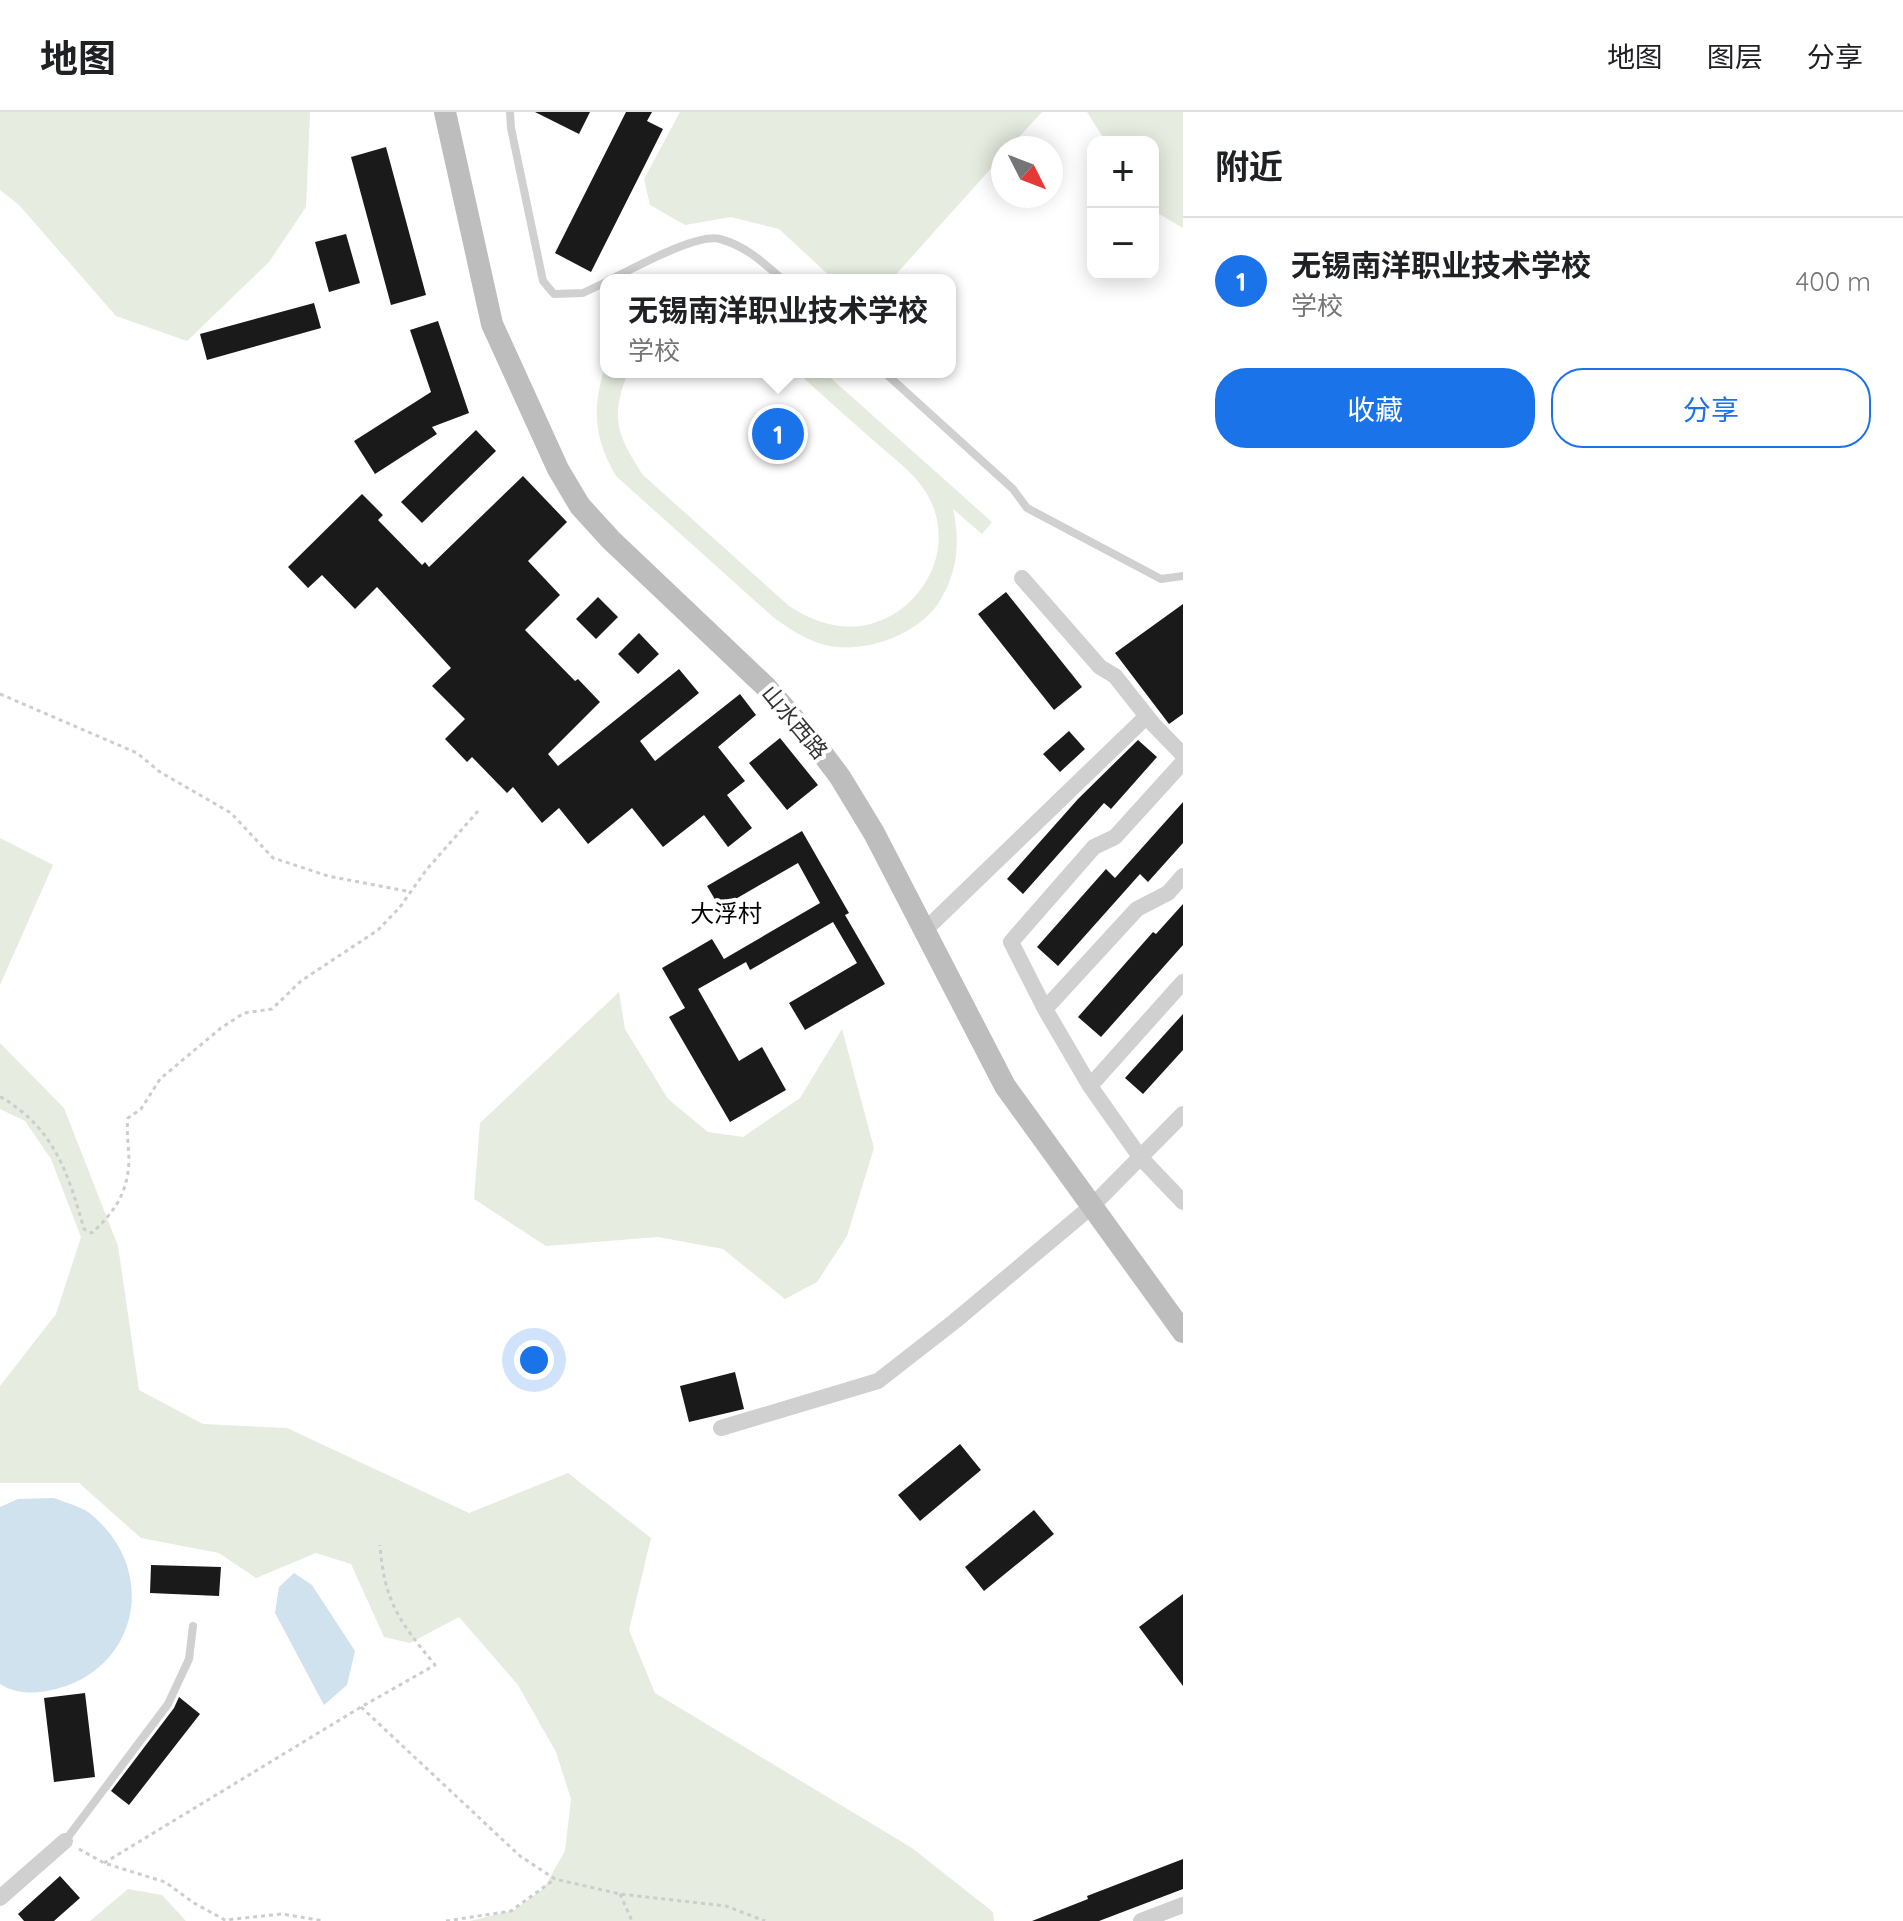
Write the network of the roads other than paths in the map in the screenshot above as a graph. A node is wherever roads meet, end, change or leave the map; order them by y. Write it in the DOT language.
graph roads {
  1 [pos="445,112"];
  2 [pos="510,112"];
  3 [pos="623,274"];
  4 [pos="776,274"];
  5 [pos="600,285"];
  6 [pos="891,378"];
  7 [pos="1183,576"];
  8 [pos="1022,578"];
  9 [pos="1147,716"];
  10 [pos="1183,755"];
  11 [pos="1183,762"];
  12 [pos="1183,876"];
  13 [pos="925,930"];
  14 [pos="1183,982"];
  15 [pos="1045,1009"];
  16 [pos="1090,1086"];
  17 [pos="1183,1114"];
  18 [pos="1140,1157"];
  19 [pos="1183,1202"];
  20 [pos="1092,1206"];
  21 [pos="1183,1332"];
  22 [pos="721,1428"];
  23 [pos="193,1626"];
  24 [pos="65,1841"];
  25 [pos="0,1898"];
  26 [pos="1183,1905"];
  27 [pos="1141,1921"];
  1 -- 13 [label="street, 山水西路"];
  2 -- 5 [label="lane"];
  3 -- 4 [label="lane"];
  6 -- 7 [label="lane"];
  8 -- 9 [label="street"];
  9 -- 10 [label="street"];
  9 -- 13 [label="street"];
  11 -- 15 [label="street"];
  12 -- 15 [label="street"];
  13 -- 20 [label="street, 山水西路"];
  14 -- 16 [label="street"];
  15 -- 16 [label="street"];
  16 -- 18 [label="street"];
  17 -- 18 [label="street"];
  18 -- 19 [label="street"];
  18 -- 20 [label="street"];
  20 -- 21 [label="street, 山水西路"];
  20 -- 22 [label="street"];
  23 -- 24 [label="lane"];
  24 -- 25 [label="street"];
  26 -- 27 [label="street"];
}
